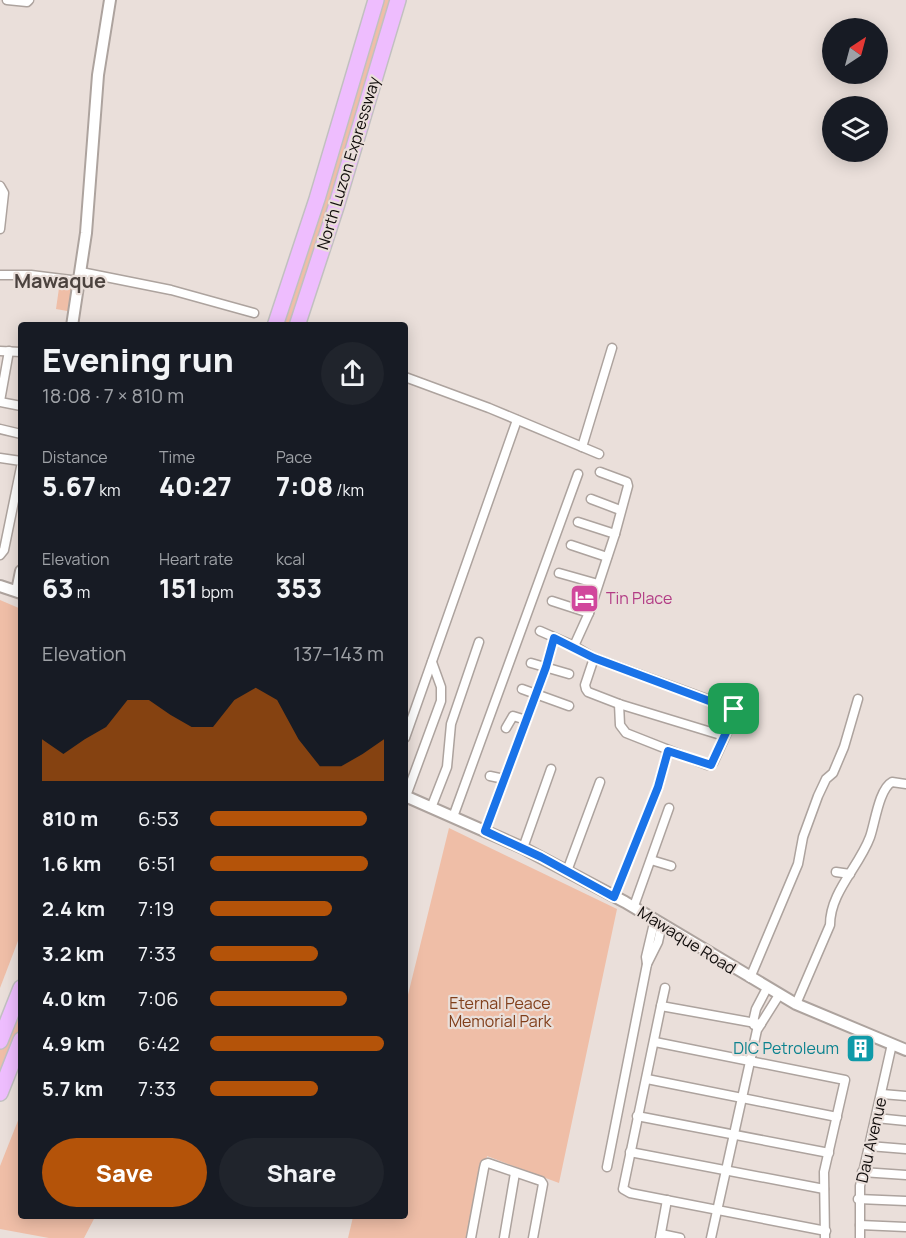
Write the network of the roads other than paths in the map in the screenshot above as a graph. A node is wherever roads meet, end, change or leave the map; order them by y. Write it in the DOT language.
graph roads {
  1 [pos="7,0"];
  2 [pos="12,0"];
  3 [pos="29,0"];
  4 [pos="110,0"];
  5 [pos="376,0"];
  6 [pos="398,0"];
  7 [pos="0,186"];
  8 [pos="0,230"];
  9 [pos="0,275"];
  10 [pos="80,276"];
  11 [pos="254,313"];
  12 [pos="73,322"];
  13 [pos="276,322"];
  14 [pos="298,322"];
  15 [pos="612,348"];
  16 [pos="4,351"];
  17 [pos="408,377"];
  18 [pos="0,401"];
  19 [pos="18,405"];
  20 [pos="517,420"];
  21 [pos="0,429"];
  22 [pos="18,433"];
  23 [pos="582,447"];
  24 [pos="599,454"];
  25 [pos="0,458"];
  26 [pos="18,461"];
  27 [pos="600,472"];
  28 [pos="578,474"];
  29 [pos="18,482"];
  30 [pos="591,499"];
  31 [pos="620,510"];
  32 [pos="578,522"];
  33 [pos="615,534"];
  34 [pos="571,544"];
  35 [pos="0,555"];
  36 [pos="607,557"];
  37 [pos="559,573"];
  38 [pos="598,584"];
  39 [pos="0,586"];
  40 [pos="18,592"];
  41 [pos="552,601"];
  42 [pos="589,613"];
  43 [pos="540,631"];
  44 [pos="554,638"];
  45 [pos="479,642"];
  46 [pos="574,646"];
  47 [pos="594,658"];
  48 [pos="432,662"];
  49 [pos="531,663"];
  50 [pos="546,667"];
  51 [pos="568,674"];
  52 [pos="522,689"];
  53 [pos="535,695"];
  54 [pos="858,699"];
  55 [pos="619,704"];
  56 [pos="569,706"];
  57 [pos="526,720"];
  58 [pos="506,728"];
  59 [pos="408,730"];
  60 [pos="724,736"];
  61 [pos="505,747"];
  62 [pos="515,751"];
  63 [pos="668,751"];
  64 [pos="551,769"];
  65 [pos="490,776"];
  66 [pos="504,779"];
  67 [pos="600,782"];
  68 [pos="906,784"];
  69 [pos="408,791"];
  70 [pos="408,797"];
  71 [pos="431,808"];
  72 [pos="669,808"];
  73 [pos="453,818"];
  74 [pos="485,831"];
  75 [pos="523,848"];
  76 [pos="651,860"];
  77 [pos="671,866"];
  78 [pos="567,871"];
  79 [pos="836,872"];
  80 [pos="850,874"];
  81 [pos="614,897"];
  82 [pos="634,906"];
  83 [pos="659,922"];
  84 [pos="750,978"];
  85 [pos="666,988"];
  86 [pos="767,988"];
  87 [pos="779,995"];
  88 [pos="18,996"];
  89 [pos="796,1004"];
  90 [pos="661,1006"];
  91 [pos="757,1026"];
  92 [pos="0,1041"];
  93 [pos="655,1042"];
  94 [pos="892,1044"];
  95 [pos="18,1048"];
  96 [pos="906,1050"];
  97 [pos="750,1062"];
  98 [pos="647,1079"];
  99 [pos="0,1093"];
  100 [pos="882,1094"];
  101 [pos="906,1096"];
  102 [pos="743,1098"];
  103 [pos="637,1116"];
  104 [pos="837,1117"];
  105 [pos="876,1118"];
  106 [pos="906,1122"];
  107 [pos="734,1135"];
  108 [pos="869,1146"];
  109 [pos="906,1149"];
  110 [pos="630,1152"];
  111 [pos="829,1153"];
  112 [pos="607,1167"];
  113 [pos="725,1172"];
  114 [pos="862,1172"];
  115 [pos="515,1173"];
  116 [pos="906,1175"];
  117 [pos="824,1189"];
  118 [pos="858,1199"];
  119 [pos="667,1200"];
  120 [pos="906,1201"];
  121 [pos="718,1209"];
  122 [pos="860,1225"];
  123 [pos="906,1227"];
  124 [pos="825,1234"];
  125 [pos="661,1236"];
  126 [pos="471,1238"];
  127 [pos="504,1238"];
  128 [pos="533,1238"];
  129 [pos="680,1238"];
  130 [pos="711,1238"];
  131 [pos="860,1238"];
  1 -- 2 [label="street"];
  2 -- 3 [label="street"];
  4 -- 10 [label="main road"];
  5 -- 13 [label="highway, North Luzon Expressway"];
  6 -- 14 [label="highway, North Luzon Expressway"];
  7 -- 8 [label="street"];
  9 -- 10 [label="street"];
  10 -- 11 [label="street"];
  10 -- 12 [label="main road"];
  15 -- 23 [label="street"];
  16 -- 18 [label="street"];
  17 -- 20 [label="street"];
  18 -- 19 [label="street"];
  20 -- 23 [label="street"];
  20 -- 48 [label="street"];
  21 -- 22 [label="street"];
  23 -- 24 [label="street"];
  25 -- 26 [label="street"];
  27 -- 31 [label="street"];
  28 -- 73 [label="street"];
  29 -- 35 [label="street"];
  30 -- 31 [label="street"];
  31 -- 33 [label="street"];
  32 -- 33 [label="street"];
  33 -- 36 [label="street"];
  34 -- 36 [label="street"];
  36 -- 38 [label="street"];
  37 -- 38 [label="street"];
  38 -- 42 [label="street"];
  39 -- 40 [label="main road"];
  41 -- 42 [label="street"];
  42 -- 46 [label="street"];
  43 -- 44 [label="street"];
  44 -- 46 [label="street"];
  44 -- 50 [label="street"];
  45 -- 71 [label="street"];
  46 -- 47 [label="street"];
  47 -- 55 [label="street"];
  47 -- 60 [label="street"];
  48 -- 59 [label="street"];
  48 -- 69 [label="street"];
  49 -- 50 [label="street"];
  50 -- 51 [label="street"];
  50 -- 53 [label="street"];
  52 -- 53 [label="street"];
  53 -- 56 [label="street"];
  53 -- 57 [label="street"];
  54 -- 84 [label="street"];
  55 -- 60 [label="street"];
  55 -- 63 [label="street"];
  57 -- 58 [label="street"];
  57 -- 62 [label="street"];
  60 -- 63 [label="street"];
  61 -- 62 [label="street"];
  62 -- 66 [label="street"];
  63 -- 81 [label="street"];
  64 -- 75 [label="street"];
  65 -- 66 [label="street"];
  66 -- 74 [label="street"];
  67 -- 78 [label="street"];
  68 -- 80 [label="street"];
  70 -- 71 [label="main road, Mawaque Road"];
  71 -- 73 [label="main road, Mawaque Road"];
  72 -- 76 [label="street"];
  73 -- 74 [label="main road, Mawaque Road"];
  74 -- 75 [label="main road, Mawaque Road"];
  75 -- 78 [label="main road, Mawaque Road"];
  76 -- 77 [label="street"];
  76 -- 82 [label="street"];
  78 -- 81 [label="main road, Mawaque Road"];
  79 -- 80 [label="street"];
  80 -- 89 [label="street"];
  81 -- 82 [label="main road, Mawaque Road"];
  82 -- 83 [label="main road, Mawaque Road"];
  83 -- 84 [label="main road, Mawaque Road"];
  83 -- 112 [label="street"];
  84 -- 86 [label="main road, Mawaque Road"];
  85 -- 90 [label="street"];
  86 -- 87 [label="main road, Mawaque Road"];
  86 -- 91 [label="street"];
  87 -- 89 [label="main road, Mawaque Road"];
  87 -- 91 [label="street"];
  88 -- 92 [label="highway"];
  89 -- 94 [label="main road, Mawaque Road"];
  90 -- 91 [label="street"];
  90 -- 93 [label="street"];
  91 -- 97 [label="street"];
  93 -- 97 [label="street"];
  93 -- 98 [label="street"];
  94 -- 96 [label="main road, Mawaque Road"];
  94 -- 100 [label="street, Dau Avenue"];
  95 -- 99 [label="highway"];
  97 -- 102 [label="street"];
  97 -- 104 [label="street"];
  98 -- 102 [label="street"];
  98 -- 103 [label="street"];
  100 -- 101 [label="street"];
  100 -- 105 [label="street, Dau Avenue"];
  102 -- 104 [label="street"];
  102 -- 107 [label="street"];
  103 -- 107 [label="street"];
  103 -- 110 [label="street"];
  104 -- 111 [label="street"];
  105 -- 106 [label="street"];
  105 -- 108 [label="street, Dau Avenue"];
  107 -- 111 [label="street"];
  107 -- 113 [label="street"];
  108 -- 109 [label="street"];
  108 -- 114 [label="street, Dau Avenue"];
  110 -- 113 [label="street"];
  110 -- 119 [label="street"];
  111 -- 117 [label="street"];
  113 -- 117 [label="street"];
  113 -- 121 [label="street"];
  114 -- 116 [label="street"];
  114 -- 118 [label="street, Dau Avenue"];
  115 -- 126 [label="street"];
  115 -- 127 [label="street"];
  115 -- 128 [label="street"];
  117 -- 124 [label="street"];
  118 -- 120 [label="street"];
  118 -- 122 [label="street, Dau Avenue"];
  119 -- 121 [label="street"];
  119 -- 125 [label="street"];
  121 -- 124 [label="street"];
  121 -- 130 [label="street"];
  122 -- 123 [label="street"];
  122 -- 131 [label="street, Dau Avenue"];
  125 -- 129 [label="street"];
}
